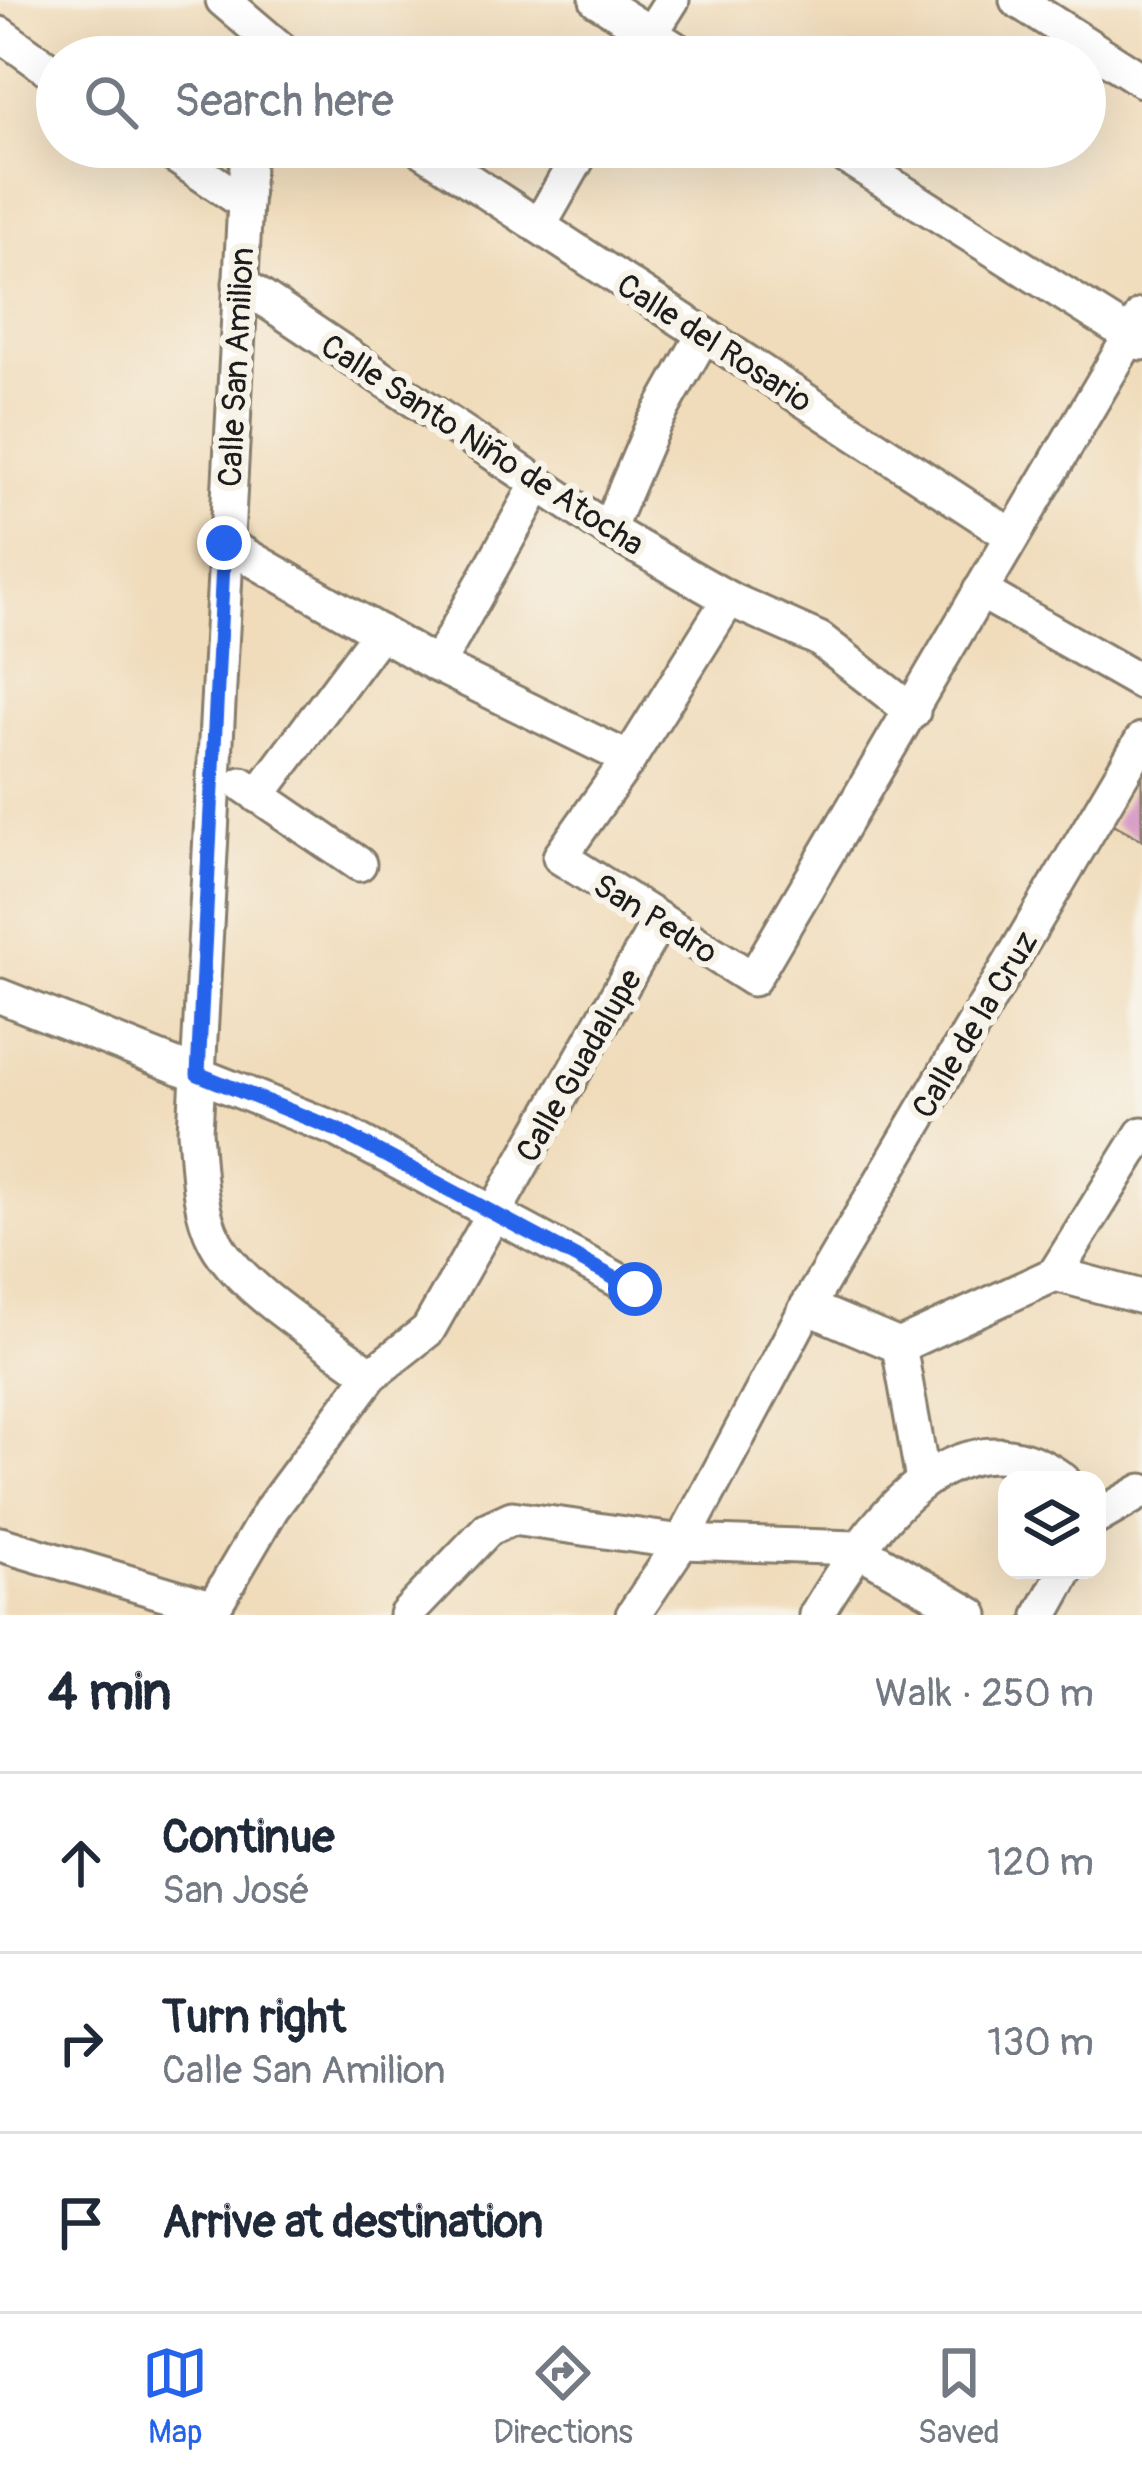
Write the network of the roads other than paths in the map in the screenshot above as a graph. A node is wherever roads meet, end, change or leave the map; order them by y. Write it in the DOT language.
graph roads {
  1 [pos="223,0"];
  2 [pos="597,0"];
  3 [pos="672,0"];
  4 [pos="1017,0"];
  5 [pos="254,28"];
  6 [pos="0,34"];
  7 [pos="634,36"];
  8 [pos="649,36"];
  9 [pos="1073,36"];
  10 [pos="1106,57"];
  11 [pos="36,60"];
  12 [pos="1142,80"];
  13 [pos="193,168"];
  14 [pos="246,168"];
  15 [pos="450,168"];
  16 [pos="572,168"];
  17 [pos="866,168"];
  18 [pos="244,203"];
  19 [pos="539,226"];
  20 [pos="240,283"];
  21 [pos="1138,331"];
  22 [pos="704,334"];
  23 [pos="538,484"];
  24 [pos="608,530"];
  25 [pos="1012,536"];
  26 [pos="224,543"];
  27 [pos="980,590"];
  28 [pos="729,599"];
  29 [pos="380,632"];
  30 [pos="437,665"];
  31 [pos="1142,683"];
  32 [pos="913,712"];
  33 [pos="1142,740"];
  34 [pos="628,759"];
  35 [pos="213,763"];
  36 [pos="258,796"];
  37 [pos="359,864"];
  38 [pos="658,922"];
  39 [pos="0,996"];
  40 [pos="198,1074"];
  41 [pos="1142,1134"];
  42 [pos="494,1213"];
  43 [pos="1055,1274"];
  44 [pos="635,1289"];
  45 [pos="1142,1298"];
  46 [pos="807,1307"];
  47 [pos="899,1346"];
  48 [pos="371,1375"];
  49 [pos="1051,1471"];
  50 [pos="922,1480"];
  51 [pos="1142,1491"];
  52 [pos="1106,1510"];
  53 [pos="682,1542"];
  54 [pos="0,1544"];
  55 [pos="856,1548"];
  56 [pos="1061,1579"];
  57 [pos="212,1611"];
  58 [pos="406,1615"];
  59 [pos="633,1615"];
  60 [pos="816,1615"];
  61 [pos="972,1615"];
  62 [pos="1041,1615"];
  1 -- 5 [label="street"];
  2 -- 7 [label="street"];
  3 -- 8 [label="street"];
  4 -- 9 [label="street"];
  6 -- 11 [label="street"];
  10 -- 12 [label="street"];
  13 -- 18 [label="street"];
  14 -- 18 [label="street, Calle San Amilion"];
  15 -- 19 [label="street, Calle del Rosario"];
  16 -- 19 [label="street"];
  17 -- 21 [label="street"];
  18 -- 20 [label="street, Calle San Amilion"];
  19 -- 22 [label="street, Calle del Rosario"];
  20 -- 23 [label="street, Calle Santo Niño de Atocha"];
  20 -- 26 [label="street, Calle San Amilion"];
  21 -- 25 [label="street"];
  22 -- 24 [label="street"];
  22 -- 25 [label="street, Calle del Rosario"];
  23 -- 24 [label="street, Calle Santo Niño de Atocha"];
  23 -- 30 [label="street"];
  24 -- 28 [label="street, Calle Santo Niño de Atocha"];
  25 -- 27 [label="street"];
  26 -- 29 [label="street"];
  26 -- 35 [label="street, Calle San Amilion"];
  27 -- 31 [label="street"];
  27 -- 32 [label="street"];
  28 -- 32 [label="street, Calle Santo Niño de Atocha"];
  28 -- 34 [label="street"];
  29 -- 30 [label="street"];
  29 -- 36 [label="street"];
  30 -- 34 [label="street"];
  32 -- 38 [label="street, San Pedro"];
  33 -- 46 [label="street, Calle de la Cruz"];
  34 -- 38 [label="street, San Pedro"];
  35 -- 36 [label="street"];
  35 -- 40 [label="street, Calle San Amilion"];
  36 -- 37 [label="street"];
  38 -- 42 [label="street, Calle Guadalupe"];
  39 -- 40 [label="street"];
  40 -- 42 [label="street"];
  40 -- 48 [label="street, Calle San Amilion"];
  41 -- 43 [label="street"];
  42 -- 44 [label="street"];
  42 -- 48 [label="street, Calle Guadalupe"];
  43 -- 45 [label="street"];
  43 -- 47 [label="street"];
  46 -- 47 [label="street"];
  46 -- 53 [label="street, Calle de la Cruz"];
  47 -- 50 [label="street"];
  48 -- 57 [label="street, Calle Guadalupe"];
  49 -- 50 [label="street"];
  50 -- 55 [label="street"];
  51 -- 52 [label="street"];
  53 -- 55 [label="street"];
  53 -- 58 [label="street"];
  53 -- 59 [label="street, Calle de la Cruz"];
  54 -- 57 [label="street"];
  55 -- 60 [label="street"];
  55 -- 61 [label="street"];
  56 -- 62 [label="street"];
}
